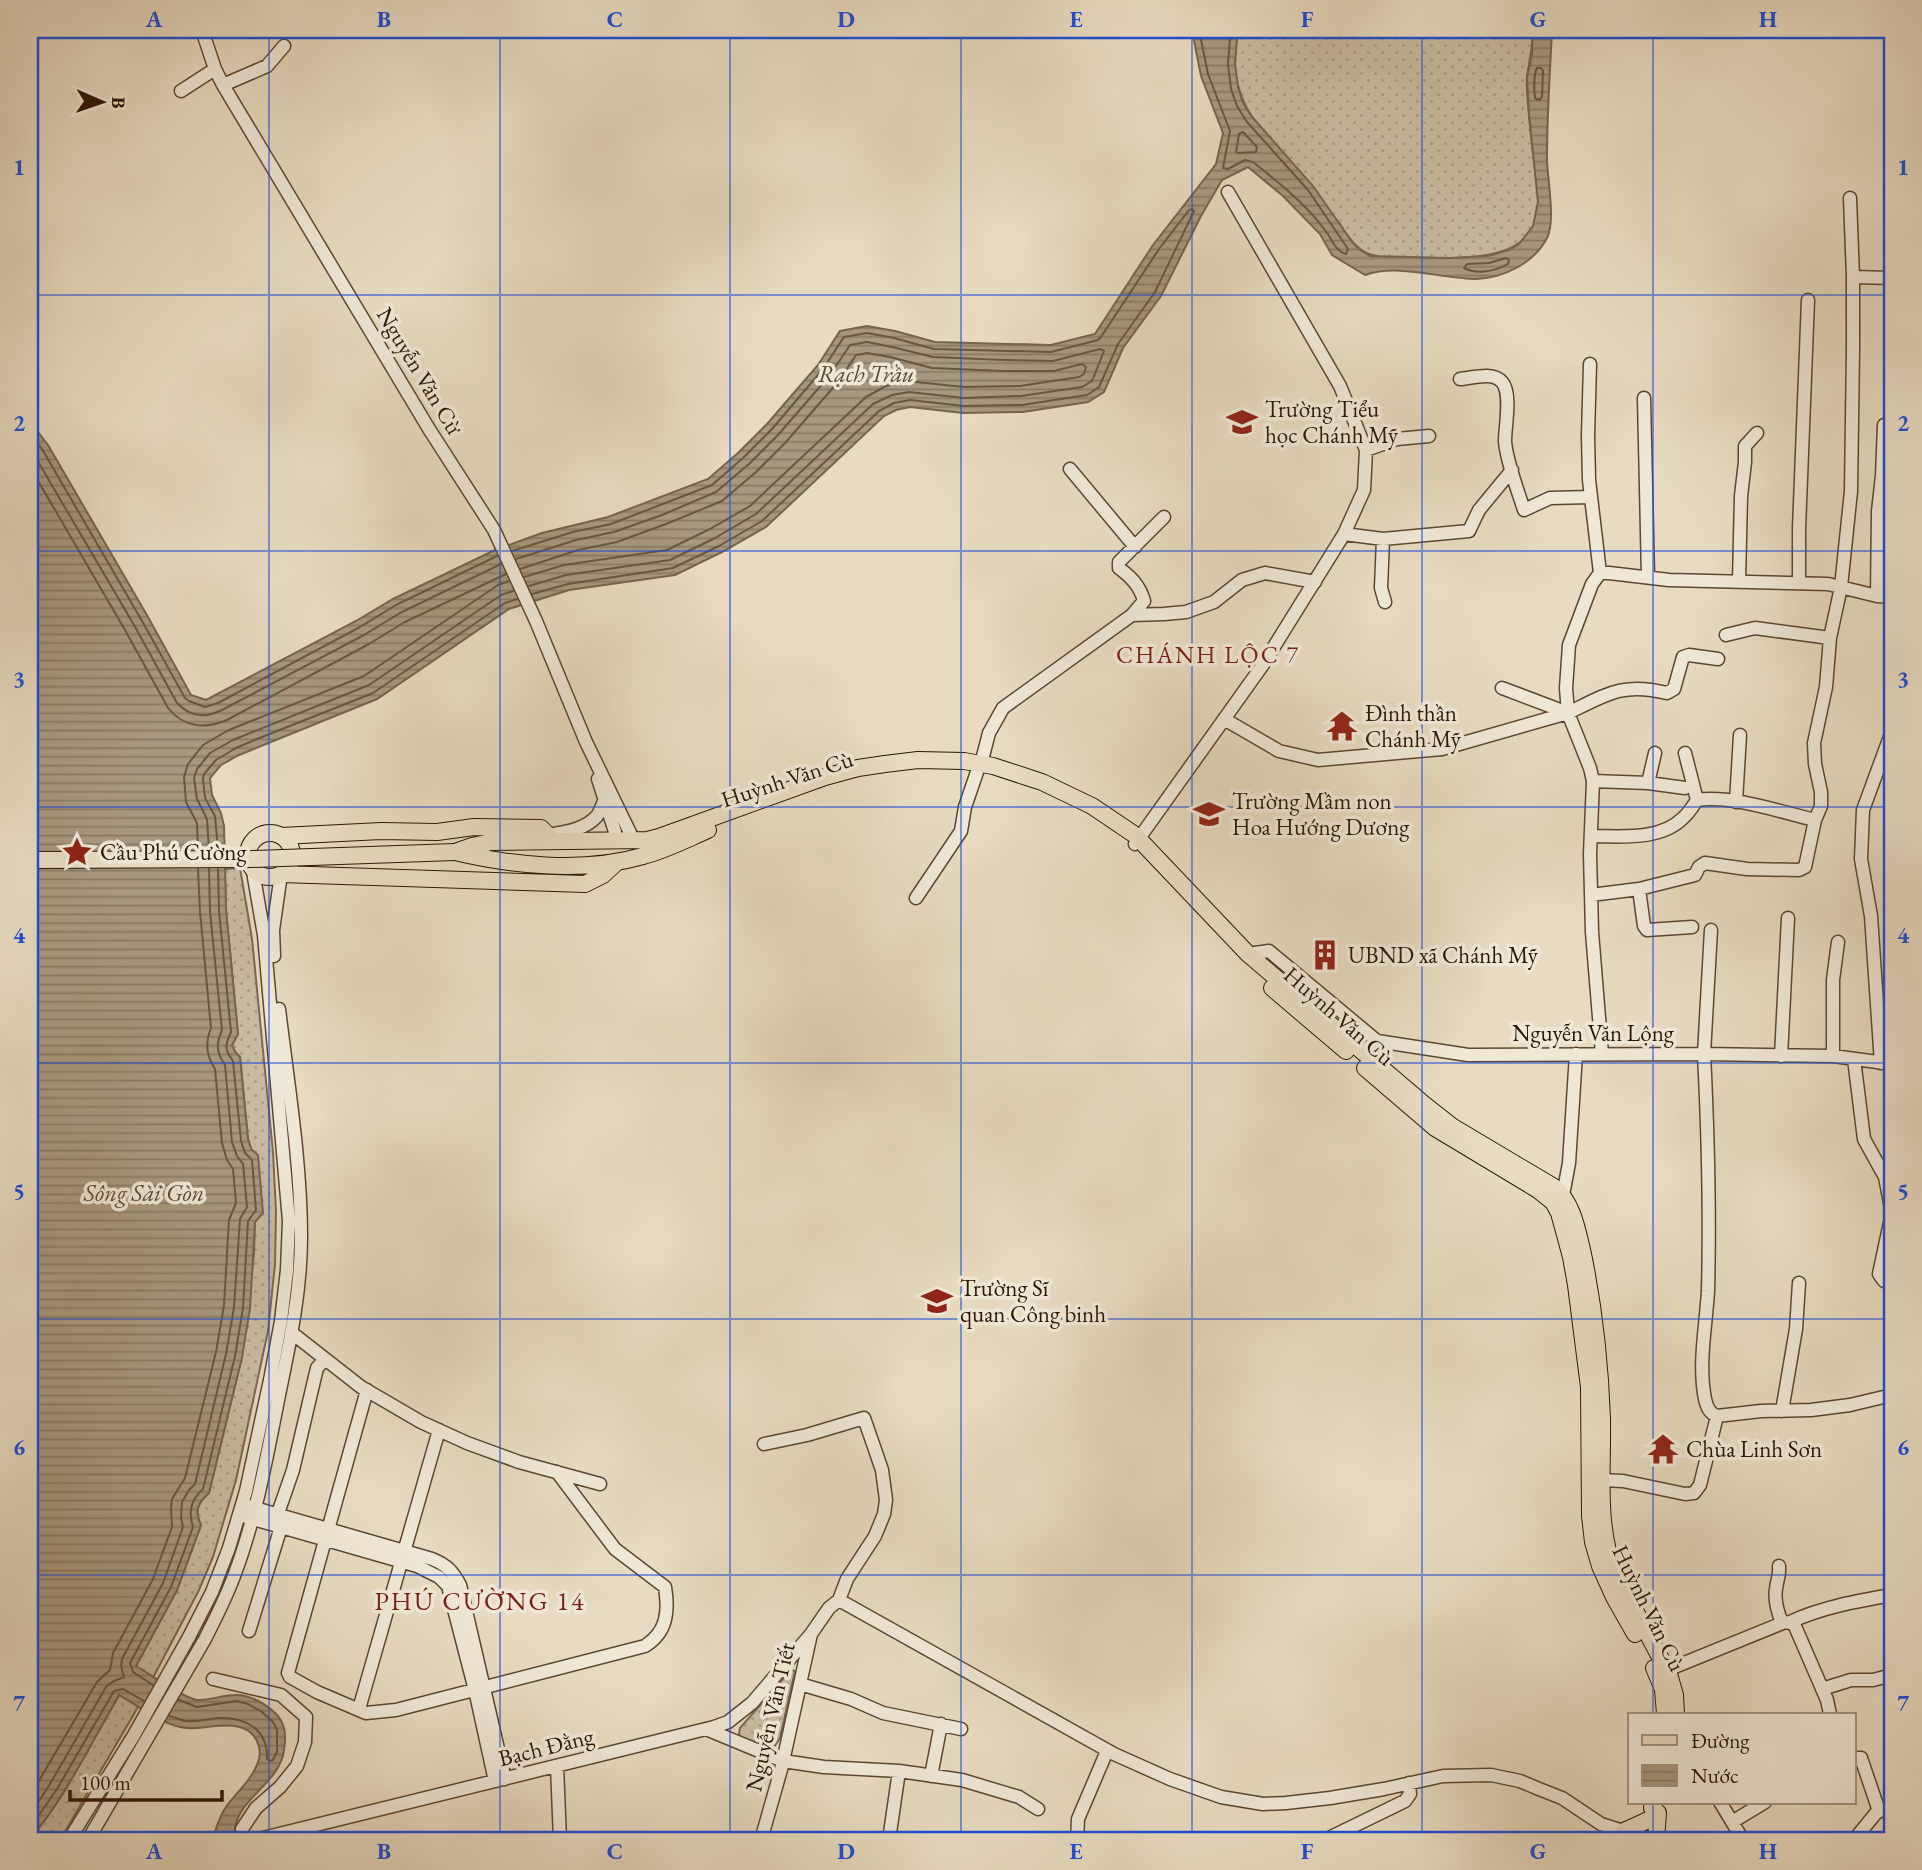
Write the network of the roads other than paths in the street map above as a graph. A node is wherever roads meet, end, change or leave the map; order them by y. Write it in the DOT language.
graph roads {
  1 [pos="202,30"];
  2 [pos="284,46"];
  3 [pos="215,69"];
  4 [pos="223,85"];
  5 [pos="181,91"];
  6 [pos="1228,192"];
  7 [pos="1850,198"];
  8 [pos="1853,277"];
  9 [pos="1892,278"];
  10 [pos="1808,300"];
  11 [pos="1590,364"];
  12 [pos="1460,380"];
  13 [pos="1643,398"];
  14 [pos="1884,425"];
  15 [pos="1757,433"];
  16 [pos="1429,436"];
  17 [pos="1366,450"];
  18 [pos="1070,469"];
  19 [pos="1512,470"];
  20 [pos="1591,497"];
  21 [pos="1164,517"];
  22 [pos="1344,534"];
  23 [pos="1383,539"];
  24 [pos="1135,547"];
  25 [pos="1600,573"];
  26 [pos="1648,577"];
  27 [pos="1739,581"];
  28 [pos="1315,582"];
  29 [pos="1799,582"];
  30 [pos="1841,587"];
  31 [pos="1877,596"];
  32 [pos="1892,597"];
  33 [pos="1385,603"];
  34 [pos="1132,615"];
  35 [pos="1726,635"];
  36 [pos="1830,638"];
  37 [pos="1718,659"];
  38 [pos="1502,688"];
  39 [pos="1568,713"];
  40 [pos="1224,719"];
  41 [pos="1892,731"];
  42 [pos="1740,736"];
  43 [pos="586,742"];
  44 [pos="1654,753"];
  45 [pos="1685,753"];
  46 [pos="979,768"];
  47 [pos="1593,781"];
  48 [pos="1648,783"];
  49 [pos="1685,788"];
  50 [pos="1698,800"];
  51 [pos="604,801"];
  52 [pos="1736,802"];
  53 [pos="1815,820"];
  54 [pos="320,834"];
  55 [pos="548,835"];
  56 [pos="281,836"];
  57 [pos="1591,836"];
  58 [pos="565,841"];
  59 [pos="615,841"];
  60 [pos="634,841"];
  61 [pos="1136,841"];
  62 [pos="456,852"];
  63 [pos="640,857"];
  64 [pos="30,860"];
  65 [pos="616,863"];
  66 [pos="252,866"];
  67 [pos="296,872"];
  68 [pos="603,875"];
  69 [pos="1639,889"];
  70 [pos="1591,895"];
  71 [pos="916,898"];
  72 [pos="1788,918"];
  73 [pos="1692,927"];
  74 [pos="1711,930"];
  75 [pos="1839,942"];
  76 [pos="1242,955"];
  77 [pos="1377,1041"];
  78 [pos="1576,1054"];
  79 [pos="1602,1054"];
  80 [pos="1704,1054"];
  81 [pos="1359,1056"];
  82 [pos="1781,1056"];
  83 [pos="1833,1056"];
  84 [pos="1854,1059"];
  85 [pos="1887,1063"];
  86 [pos="292,1181"];
  87 [pos="1563,1195"];
  88 [pos="1559,1213"];
  89 [pos="1799,1283"];
  90 [pos="1892,1284"];
  91 [pos="292,1333"];
  92 [pos="325,1359"];
  93 [pos="367,1390"];
  94 [pos="1892,1395"];
  95 [pos="1782,1411"];
  96 [pos="1717,1416"];
  97 [pos="439,1430"];
  98 [pos="764,1444"];
  99 [pos="557,1472"];
  100 [pos="1602,1480"];
  101 [pos="600,1484"];
  102 [pos="247,1511"];
  103 [pos="280,1521"];
  104 [pos="326,1534"];
  105 [pos="404,1556"];
  106 [pos="1779,1566"];
  107 [pos="1892,1595"];
  108 [pos="839,1600"];
  109 [pos="1786,1623"];
  110 [pos="248,1631"];
  111 [pos="811,1634"];
  112 [pos="1667,1670"];
  113 [pos="1892,1675"];
  114 [pos="213,1679"];
  115 [pos="800,1684"];
  116 [pos="479,1689"];
  117 [pos="1822,1689"];
  118 [pos="359,1709"];
  119 [pos="1665,1713"];
  120 [pos="1676,1713"];
  121 [pos="1830,1713"];
  122 [pos="940,1724"];
  123 [pos="706,1729"];
  124 [pos="961,1729"];
  125 [pos="1107,1751"];
  126 [pos="1856,1758"];
  127 [pos="783,1761"];
  128 [pos="557,1766"];
  129 [pos="899,1771"];
  130 [pos="931,1776"];
  131 [pos="500,1780"];
  132 [pos="1409,1783"];
  133 [pos="1721,1804"];
  134 [pos="1762,1804"];
  135 [pos="1892,1805"];
  136 [pos="1658,1808"];
  137 [pos="1038,1810"];
  138 [pos="1879,1811"];
  139 [pos="1732,1822"];
  140 [pos="1621,1836"];
  141 [pos="69,1840"];
  142 [pos="88,1840"];
  143 [pos="244,1840"];
  144 [pos="255,1840"];
  145 [pos="560,1840"];
  146 [pos="761,1840"];
  147 [pos="889,1840"];
  148 [pos="1077,1840"];
  149 [pos="1325,1840"];
  150 [pos="1653,1840"];
  151 [pos="1743,1840"];
  152 [pos="1854,1840"];
  1 -- 3 [label="street, Nguyễn Văn Cừ"];
  2 -- 4 [label="street"];
  3 -- 4 [label="street, Nguyễn Văn Cừ"];
  3 -- 5 [label="street"];
  4 -- 43 [label="street, Nguyễn Văn Cừ"];
  6 -- 17 [label="street"];
  7 -- 8 [label="street"];
  8 -- 9 [label="street"];
  8 -- 30 [label="street"];
  10 -- 29 [label="street"];
  11 -- 20 [label="street"];
  12 -- 19 [label="street"];
  13 -- 26 [label="street"];
  14 -- 31 [label="street"];
  15 -- 27 [label="street"];
  16 -- 17 [label="street"];
  17 -- 22 [label="street"];
  18 -- 24 [label="street"];
  19 -- 20 [label="street"];
  19 -- 23 [label="street"];
  20 -- 25 [label="street"];
  21 -- 24 [label="street"];
  22 -- 23 [label="street"];
  22 -- 28 [label="street"];
  23 -- 33 [label="street"];
  24 -- 34 [label="street"];
  25 -- 26 [label="street"];
  25 -- 39 [label="street"];
  26 -- 27 [label="street"];
  27 -- 29 [label="street"];
  28 -- 34 [label="street"];
  28 -- 40 [label="street"];
  29 -- 30 [label="street"];
  30 -- 31 [label="street"];
  30 -- 36 [label="street"];
  31 -- 32 [label="street"];
  34 -- 46 [label="street"];
  35 -- 36 [label="street"];
  36 -- 53 [label="street"];
  37 -- 39 [label="street"];
  38 -- 39 [label="street"];
  39 -- 40 [label="street"];
  39 -- 47 [label="street"];
  40 -- 61 [label="street"];
  41 -- 85 [label="street"];
  42 -- 52 [label="street"];
  43 -- 51 [label="street, Nguyễn Văn Cừ"];
  43 -- 60 [label="street, Nguyễn Văn Cừ"];
  44 -- 48 [label="street"];
  45 -- 50 [label="street"];
  46 -- 60 [label="main road"];
  46 -- 61 [label="main road"];
  46 -- 63 [label="main road, Huỳnh Văn Cù"];
  46 -- 71 [label="street"];
  47 -- 48 [label="street"];
  47 -- 57 [label="street"];
  48 -- 49 [label="street"];
  50 -- 52 [label="street"];
  50 -- 57 [label="street"];
  51 -- 55 [label="street"];
  51 -- 59 [label="street, Nguyễn Văn Cừ"];
  52 -- 53 [label="street"];
  53 -- 69 [label="street"];
  54 -- 55 [label="main road"];
  54 -- 56 [label="main road"];
  54 -- 67 [label="main road"];
  55 -- 58 [label="main road"];
  55 -- 62 [label="main road"];
  56 -- 66 [label="main road"];
  56 -- 67 [label="main road"];
  57 -- 70 [label="street"];
  58 -- 59 [label="main road"];
  58 -- 62 [label="main road"];
  59 -- 60 [label="main road"];
  59 -- 65 [label="main road"];
  60 -- 63 [label="main road"];
  61 -- 76 [label="main road"];
  62 -- 64 [label="main road, bridge"];
  62 -- 65 [label="main road, Huỳnh Văn Cù"];
  62 -- 68 [label="main road"];
  63 -- 65 [label="main road, Huỳnh Văn Cù"];
  65 -- 68 [label="main road, Huỳnh Văn Cù"];
  66 -- 67 [label="main road"];
  66 -- 86 [label="street"];
  67 -- 68 [label="main road"];
  67 -- 86 [label="street"];
  69 -- 70 [label="street"];
  69 -- 73 [label="street"];
  70 -- 79 [label="street"];
  72 -- 82 [label="street"];
  74 -- 80 [label="street, Nguyễn Văn Lộng"];
  75 -- 83 [label="street"];
  76 -- 77 [label="street, Huỳnh Văn Cù"];
  76 -- 81 [label="main road"];
  77 -- 78 [label="street, Nguyễn Văn Lộng"];
  77 -- 81 [label="street"];
  78 -- 79 [label="street, Nguyễn Văn Lộng"];
  78 -- 87 [label="street"];
  79 -- 80 [label="street, Nguyễn Văn Lộng"];
  80 -- 82 [label="street"];
  80 -- 96 [label="street"];
  81 -- 87 [label="main road"];
  81 -- 88 [label="main road, Huỳnh Văn Cù"];
  82 -- 83 [label="street"];
  83 -- 84 [label="street"];
  84 -- 85 [label="street"];
  84 -- 90 [label="street"];
  86 -- 91 [label="street"];
  86 -- 102 [label="street"];
  87 -- 88 [label="main road"];
  87 -- 100 [label="main road"];
  88 -- 119 [label="main road, Huỳnh Văn Cù"];
  89 -- 95 [label="street"];
  91 -- 92 [label="street"];
  91 -- 102 [label="street"];
  92 -- 93 [label="street"];
  92 -- 103 [label="street"];
  93 -- 97 [label="street"];
  93 -- 104 [label="street"];
  94 -- 95 [label="street"];
  95 -- 96 [label="street"];
  96 -- 100 [label="street"];
  97 -- 99 [label="street"];
  97 -- 105 [label="street"];
  98 -- 108 [label="street, Nguyễn Văn Tiết"];
  99 -- 101 [label="street"];
  99 -- 116 [label="street"];
  100 -- 112 [label="main road"];
  102 -- 103 [label="street"];
  102 -- 141 [label="street"];
  102 -- 142 [label="street"];
  103 -- 104 [label="street"];
  103 -- 110 [label="street"];
  104 -- 105 [label="street"];
  104 -- 118 [label="street"];
  105 -- 116 [label="street"];
  105 -- 118 [label="street"];
  106 -- 109 [label="street"];
  107 -- 109 [label="street"];
  108 -- 111 [label="street, Nguyễn Văn Tiết"];
  108 -- 125 [label="street"];
  109 -- 112 [label="street"];
  109 -- 117 [label="street"];
  111 -- 115 [label="street, Nguyễn Văn Tiết"];
  111 -- 123 [label="street, Bạch Đằng"];
  112 -- 120 [label="main road"];
  113 -- 117 [label="street"];
  114 -- 143 [label="street"];
  115 -- 122 [label="street"];
  115 -- 127 [label="street, Nguyễn Văn Tiết"];
  116 -- 118 [label="street"];
  116 -- 131 [label="street"];
  117 -- 121 [label="street"];
  122 -- 124 [label="street"];
  122 -- 130 [label="street"];
  123 -- 127 [label="street"];
  123 -- 128 [label="street, Bạch Đằng"];
  125 -- 132 [label="street"];
  125 -- 148 [label="street"];
  126 -- 138 [label="street"];
  127 -- 129 [label="street"];
  127 -- 146 [label="street, Nguyễn Văn Tiết"];
  128 -- 131 [label="street, Bạch Đằng"];
  128 -- 145 [label="street"];
  129 -- 130 [label="street"];
  129 -- 147 [label="street"];
  130 -- 137 [label="street"];
  131 -- 144 [label="street, Bạch Đằng"];
  132 -- 140 [label="street"];
  132 -- 149 [label="street"];
  133 -- 139 [label="street"];
  134 -- 139 [label="street"];
  135 -- 138 [label="street"];
  136 -- 140 [label="main road"];
  136 -- 150 [label="main road"];
  138 -- 152 [label="street"];
  139 -- 151 [label="street"];
  140 -- 150 [label="street"];
}
